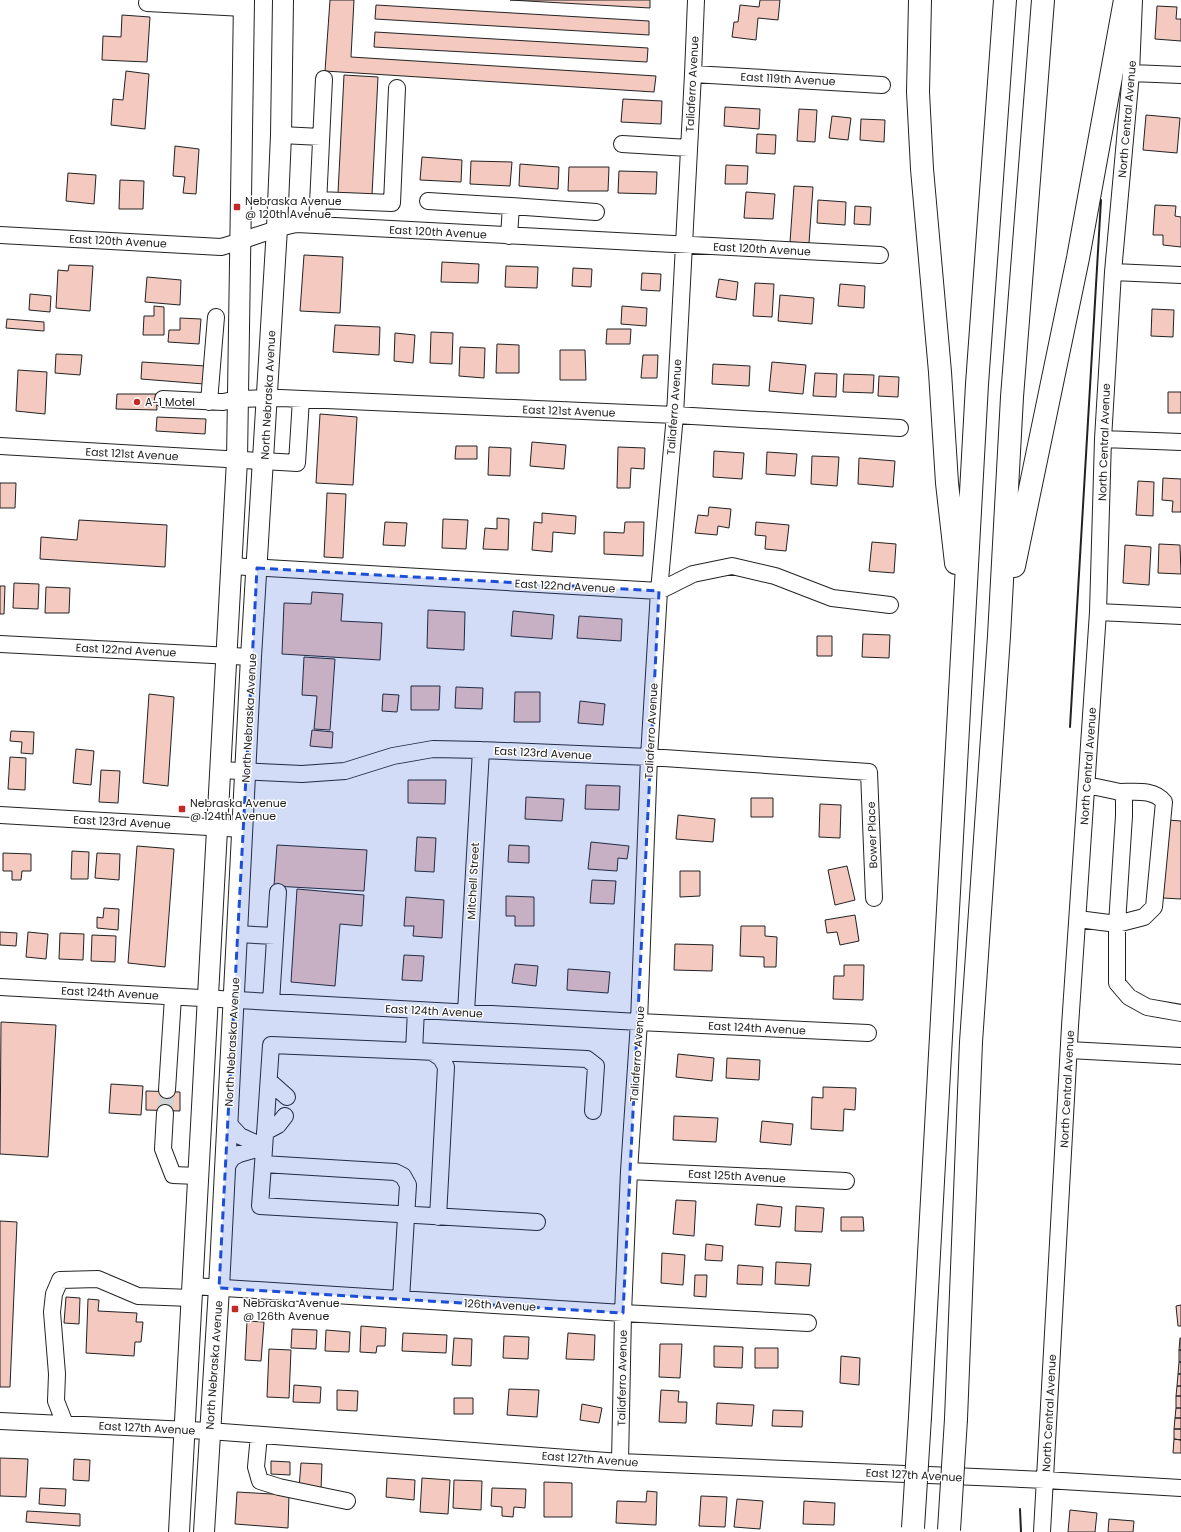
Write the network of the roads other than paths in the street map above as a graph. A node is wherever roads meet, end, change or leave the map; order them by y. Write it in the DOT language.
graph roads {
  1 [pos="283,0"];
  2 [pos="696,0"];
  3 [pos="920,0"];
  4 [pos="1005,0"];
  5 [pos="1043,0"];
  6 [pos="1125,0"];
  7 [pos="1134,0"];
  8 [pos="147,3"];
  9 [pos="244,4"];
  10 [pos="1132,73"];
  11 [pos="693,74"];
  12 [pos="1181,75"];
  13 [pos="324,78"];
  14 [pos="882,85"];
  15 [pos="397,88"];
  16 [pos="281,135"];
  17 [pos="321,137"];
  18 [pos="622,144"];
  19 [pos="689,148"];
  20 [pos="318,200"];
  21 [pos="351,201"];
  22 [pos="428,201"];
  23 [pos="511,206"];
  24 [pos="596,212"];
  25 [pos="317,225"];
  26 [pos="350,227"];
  27 [pos="277,228"];
  28 [pos="0,236"];
  29 [pos="509,236"];
  30 [pos="240,242"];
  31 [pos="683,246"];
  32 [pos="880,255"];
  33 [pos="1113,272"];
  34 [pos="1181,275"];
  35 [pos="216,317"];
  36 [pos="267,398"];
  37 [pos="162,399"];
  38 [pos="238,399"];
  39 [pos="301,399"];
  40 [pos="209,402"];
  41 [pos="675,415"];
  42 [pos="900,428"];
  43 [pos="1103,439"];
  44 [pos="1181,442"];
  45 [pos="0,446"];
  46 [pos="237,460"];
  47 [pos="264,462"];
  48 [pos="231,566"];
  49 [pos="257,568"];
  50 [pos="659,592"];
  51 [pos="890,605"];
  52 [pos="1098,612"];
  53 [pos="1181,616"];
  54 [pos="963,620"];
  55 [pos="999,636"];
  56 [pos="0,644"];
  57 [pos="227,655"];
  58 [pos="252,656"];
  59 [pos="481,750"];
  60 [pos="649,757"];
  61 [pos="220,770"];
  62 [pos="246,771"];
  63 [pos="869,772"];
  64 [pos="1087,785"];
  65 [pos="1120,792"];
  66 [pos="0,815"];
  67 [pos="217,827"];
  68 [pos="243,829"];
  69 [pos="278,892"];
  70 [pos="874,898"];
  71 [pos="1078,919"];
  72 [pos="1117,924"];
  73 [pos="237,934"];
  74 [pos="275,936"];
  75 [pos="0,987"];
  76 [pos="173,997"];
  77 [pos="208,999"];
  78 [pos="234,1000"];
  79 [pos="271,1002"];
  80 [pos="416,1010"];
  81 [pos="466,1012"];
  82 [pos="1181,1012"];
  83 [pos="640,1022"];
  84 [pos="868,1033"];
  85 [pos="1069,1050"];
  86 [pos="414,1051"];
  87 [pos="432,1052"];
  88 [pos="1181,1056"];
  89 [pos="269,1081"];
  90 [pos="167,1090"];
  91 [pos="287,1097"];
  92 [pos="593,1111"];
  93 [pos="165,1113"];
  94 [pos="285,1116"];
  95 [pos="228,1123"];
  96 [pos="265,1140"];
  97 [pos="263,1164"];
  98 [pos="225,1169"];
  99 [pos="629,1172"];
  100 [pos="198,1176"];
  101 [pos="846,1181"];
  102 [pos="406,1215"];
  103 [pos="438,1217"];
  104 [pos="537,1222"];
  105 [pos="219,1288"];
  106 [pos="192,1292"];
  107 [pos="401,1299"];
  108 [pos="623,1313"];
  109 [pos="808,1323"];
  110 [pos="0,1421"];
  111 [pos="65,1424"];
  112 [pos="184,1430"];
  113 [pos="209,1431"];
  114 [pos="259,1435"];
  115 [pos="620,1462"];
  116 [pos="1045,1480"];
  117 [pos="1181,1488"];
  118 [pos="348,1501"];
  119 [pos="913,1530"];
  120 [pos="949,1531"];
  121 [pos="179,1532"];
  122 [pos="204,1532"];
  123 [pos="1042,1532"];
  1 -- 16 [label="main road, North Nebraska Avenue"];
  2 -- 11 [label="street, Taliaferro Avenue"];
  3 -- 54 [label="highway"];
  4 -- 54 [label="highway"];
  5 -- 55 [label="highway"];
  6 -- 55 [label="highway"];
  7 -- 10 [label="street, North Central Avenue"];
  8 -- 9 [label="street"];
  9 -- 30 [label="main road"];
  10 -- 12 [label="street"];
  10 -- 33 [label="street, North Central Avenue"];
  11 -- 14 [label="street, East 119th Avenue"];
  11 -- 19 [label="street, Taliaferro Avenue"];
  13 -- 17 [label="street"];
  15 -- 21 [label="street"];
  16 -- 17 [label="street"];
  16 -- 27 [label="main road, North Nebraska Avenue"];
  17 -- 20 [label="street"];
  18 -- 19 [label="street"];
  19 -- 31 [label="street, Taliaferro Avenue"];
  20 -- 21 [label="street"];
  20 -- 25 [label="street"];
  21 -- 26 [label="street"];
  22 -- 23 [label="street"];
  23 -- 24 [label="street"];
  23 -- 29 [label="street"];
  25 -- 26 [label="street, East 120th Avenue"];
  25 -- 27 [label="street, East 120th Avenue"];
  26 -- 29 [label="street, East 120th Avenue"];
  27 -- 30 [label="street, East 120th Avenue"];
  27 -- 36 [label="main road, North Nebraska Avenue"];
  28 -- 30 [label="street, East 120th Avenue"];
  29 -- 31 [label="street, East 120th Avenue"];
  30 -- 38 [label="main road"];
  31 -- 32 [label="street, East 120th Avenue"];
  31 -- 41 [label="street, Taliaferro Avenue"];
  33 -- 34 [label="street"];
  33 -- 43 [label="street, North Central Avenue"];
  35 -- 40 [label="street"];
  36 -- 38 [label="street, East 121st Avenue"];
  36 -- 39 [label="street, East 121st Avenue"];
  36 -- 47 [label="main road, North Nebraska Avenue"];
  37 -- 40 [label="street, East 121st Avenue"];
  38 -- 40 [label="street, East 121st Avenue"];
  38 -- 46 [label="main road"];
  39 -- 41 [label="street, East 121st Avenue"];
  39 -- 47 [label="street, East 121st Avenue"];
  41 -- 42 [label="street, East 121st Avenue"];
  41 -- 50 [label="street, Taliaferro Avenue"];
  43 -- 44 [label="street"];
  43 -- 52 [label="street, North Central Avenue"];
  45 -- 46 [label="street, East 121st Avenue"];
  46 -- 47 [label="street, East 121st Avenue"];
  46 -- 48 [label="main road"];
  47 -- 49 [label="main road, North Nebraska Avenue"];
  48 -- 49 [label="street, East 122nd Avenue"];
  48 -- 57 [label="main road"];
  49 -- 50 [label="street, East 122nd Avenue"];
  49 -- 58 [label="main road, North Nebraska Avenue"];
  50 -- 51 [label="street"];
  50 -- 60 [label="street, Taliaferro Avenue"];
  52 -- 53 [label="street"];
  52 -- 64 [label="street, North Central Avenue"];
  54 -- 119 [label="highway, bridge"];
  55 -- 120 [label="highway, bridge"];
  56 -- 57 [label="street, East 122nd Avenue"];
  57 -- 58 [label="street, East 122nd Avenue"];
  57 -- 61 [label="main road"];
  58 -- 62 [label="main road, North Nebraska Avenue"];
  59 -- 60 [label="street, East 123rd Avenue"];
  59 -- 62 [label="street, East 123rd Avenue"];
  59 -- 81 [label="street, Mitchell Street"];
  60 -- 63 [label="street, East 123rd Avenue"];
  60 -- 83 [label="street, Taliaferro Avenue"];
  61 -- 62 [label="street, East 123rd Avenue"];
  61 -- 67 [label="main road"];
  62 -- 68 [label="main road, North Nebraska Avenue"];
  63 -- 70 [label="street, Bower Place"];
  64 -- 65 [label="street"];
  64 -- 71 [label="street, North Central Avenue"];
  65 -- 72 [label="street"];
  65 -- 72 [label="street"];
  66 -- 67 [label="street, East 123rd Avenue"];
  67 -- 68 [label="street, East 123rd Avenue"];
  67 -- 77 [label="main road"];
  68 -- 73 [label="main road, North Nebraska Avenue"];
  69 -- 74 [label="street"];
  71 -- 72 [label="street"];
  71 -- 85 [label="street, North Central Avenue"];
  72 -- 82 [label="street"];
  73 -- 74 [label="street"];
  73 -- 78 [label="main road, North Nebraska Avenue"];
  74 -- 79 [label="street"];
  75 -- 76 [label="street, East 124th Avenue"];
  76 -- 77 [label="street, East 124th Avenue"];
  76 -- 90 [label="street"];
  77 -- 78 [label="street, East 124th Avenue"];
  77 -- 100 [label="main road"];
  78 -- 79 [label="street, East 124th Avenue"];
  78 -- 95 [label="main road, North Nebraska Avenue"];
  79 -- 80 [label="street, East 124th Avenue"];
  80 -- 81 [label="street, East 124th Avenue"];
  80 -- 86 [label="street"];
  81 -- 83 [label="street, East 124th Avenue"];
  83 -- 84 [label="street, East 124th Avenue"];
  83 -- 99 [label="street, Taliaferro Avenue"];
  85 -- 88 [label="street"];
  85 -- 116 [label="street, North Central Avenue"];
  86 -- 87 [label="street"];
  86 -- 89 [label="street"];
  87 -- 92 [label="street"];
  87 -- 103 [label="street"];
  89 -- 91 [label="street"];
  89 -- 96 [label="street"];
  93 -- 100 [label="street"];
  94 -- 96 [label="street"];
  95 -- 96 [label="street"];
  95 -- 98 [label="main road, North Nebraska Avenue"];
  96 -- 97 [label="street"];
  96 -- 98 [label="street"];
  97 -- 102 [label="street"];
  97 -- 102 [label="street"];
  98 -- 105 [label="main road, North Nebraska Avenue"];
  99 -- 101 [label="street, East 125th Avenue"];
  99 -- 108 [label="street, Taliaferro Avenue"];
  100 -- 106 [label="main road"];
  102 -- 103 [label="street"];
  102 -- 107 [label="street"];
  103 -- 104 [label="street"];
  105 -- 106 [label="street, 126th Avenue"];
  105 -- 107 [label="street, 126th Avenue"];
  105 -- 113 [label="main road, North Nebraska Avenue"];
  106 -- 111 [label="street, 126th Avenue"];
  106 -- 112 [label="main road"];
  107 -- 108 [label="street, 126th Avenue"];
  108 -- 109 [label="street, 126th Avenue"];
  108 -- 115 [label="street, Taliaferro Avenue"];
  110 -- 111 [label="street, East 127th Avenue"];
  111 -- 112 [label="street, East 127th Avenue"];
  112 -- 113 [label="street, East 127th Avenue"];
  112 -- 121 [label="main road"];
  113 -- 114 [label="street, East 127th Avenue"];
  113 -- 122 [label="main road, North Nebraska Avenue"];
  114 -- 115 [label="street, East 127th Avenue"];
  114 -- 118 [label="street"];
  115 -- 116 [label="street, East 127th Avenue"];
  116 -- 117 [label="street, East 127th Avenue"];
  116 -- 123 [label="street, North Central Avenue"];
}
